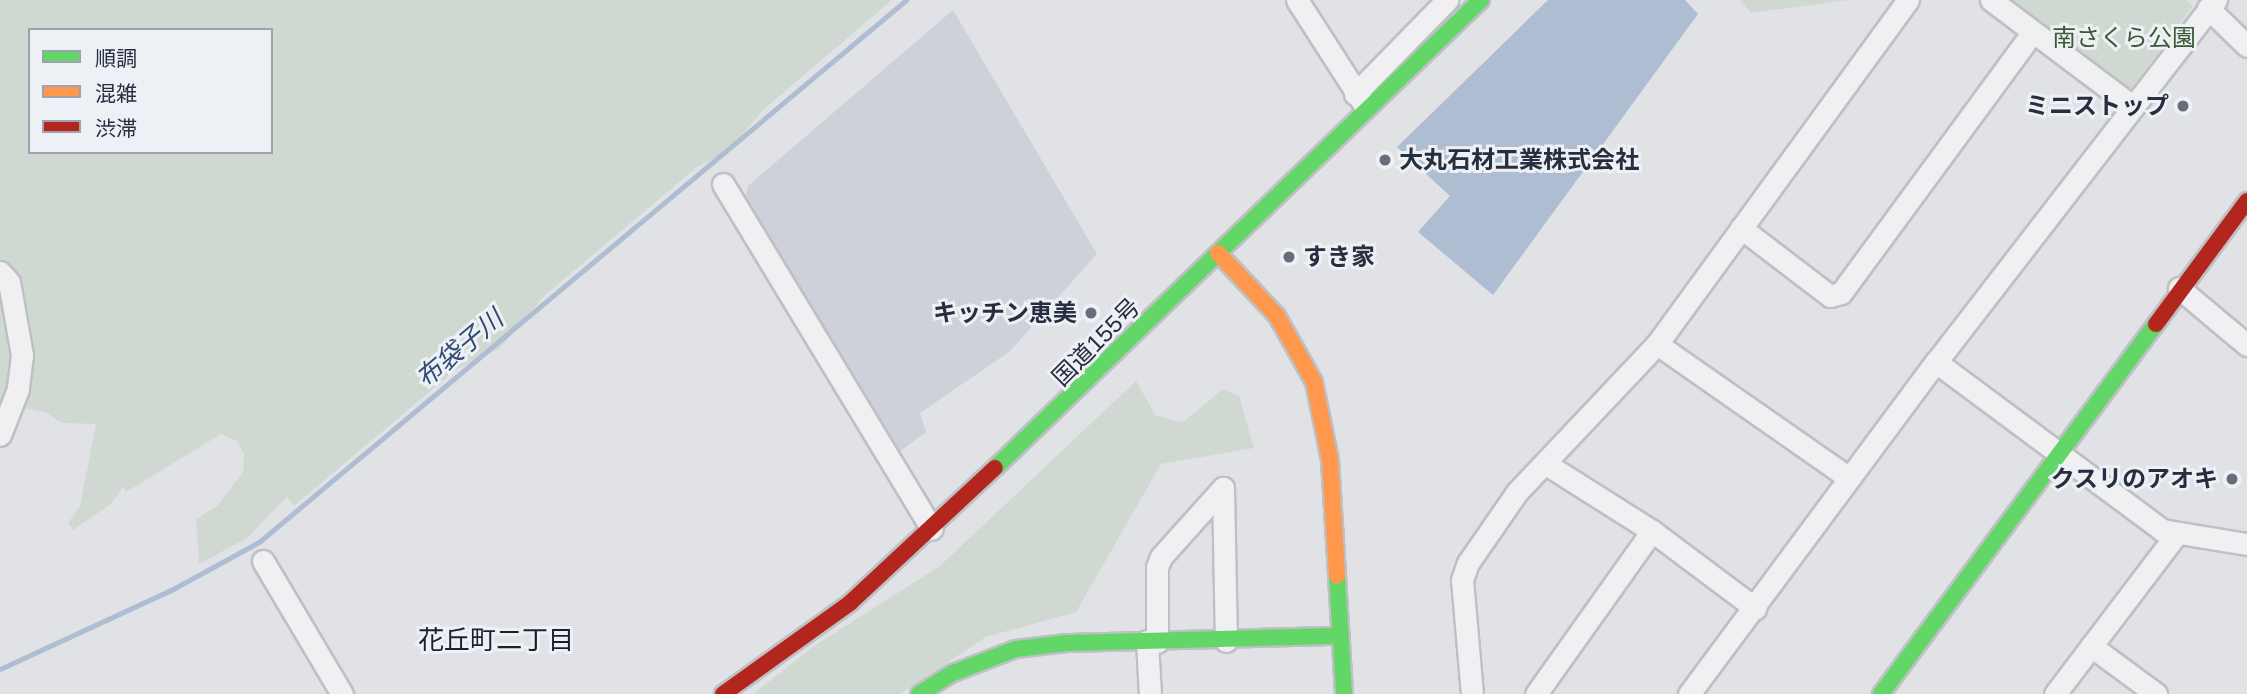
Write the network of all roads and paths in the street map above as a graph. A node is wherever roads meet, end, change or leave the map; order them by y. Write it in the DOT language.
graph roads {
  1 [pos="1297,0"];
  2 [pos="1447,0"];
  3 [pos="1481,0"];
  4 [pos="1908,0"];
  5 [pos="1991,0"];
  6 [pos="2212,4"];
  7 [pos="2033,32"];
  8 [pos="2247,46"];
  9 [pos="1362,102"];
  10 [pos="2132,106"];
  11 [pos="723,184"];
  12 [pos="2247,201"];
  13 [pos="1741,228"];
  14 [pos="1218,253"];
  15 [pos="0,272"];
  16 [pos="2179,288"];
  17 [pos="1657,344"];
  18 [pos="2247,345"];
  19 [pos="1936,362"];
  20 [pos="0,435"];
  21 [pos="2059,452"];
  22 [pos="1546,464"];
  23 [pos="1849,478"];
  24 [pos="932,529"];
  25 [pos="1652,531"];
  26 [pos="2175,536"];
  27 [pos="2247,544"];
  28 [pos="263,561"];
  29 [pos="1755,608"];
  30 [pos="1341,636"];
  31 [pos="1226,641"];
  32 [pos="1152,642"];
  33 [pos="2091,646"];
  34 [pos="342,694"];
  35 [pos="723,694"];
  36 [pos="919,694"];
  37 [pos="1150,694"];
  38 [pos="1344,694"];
  39 [pos="1472,694"];
  40 [pos="1536,694"];
  41 [pos="1689,694"];
  42 [pos="1881,694"];
  43 [pos="2056,694"];
  44 [pos="2156,694"];
  1 -- 9 [label="street"];
  2 -- 9 [label="street"];
  3 -- 9 [label="main road, 国道155号"];
  4 -- 13 [label="street"];
  5 -- 7 [label="street"];
  6 -- 8 [label="street"];
  6 -- 10 [label="street"];
  7 -- 10 [label="street"];
  7 -- 13 [label="street"];
  9 -- 14 [label="main road, 国道155号"];
  10 -- 19 [label="street"];
  11 -- 24 [label="street"];
  12 -- 16 [label="main road"];
  13 -- 17 [label="street"];
  14 -- 24 [label="main road, 国道155号"];
  14 -- 30 [label="main road"];
  15 -- 20 [label="street"];
  16 -- 18 [label="street"];
  16 -- 21 [label="main road"];
  17 -- 22 [label="street"];
  17 -- 23 [label="street"];
  19 -- 21 [label="street"];
  19 -- 23 [label="street"];
  21 -- 26 [label="street"];
  21 -- 42 [label="main road"];
  22 -- 25 [label="street"];
  22 -- 39 [label="street"];
  23 -- 29 [label="street"];
  24 -- 35 [label="main road, 国道155号"];
  25 -- 29 [label="street"];
  25 -- 40 [label="street"];
  26 -- 27 [label="street"];
  26 -- 33 [label="street"];
  28 -- 34 [label="street"];
  29 -- 41 [label="street"];
  30 -- 31 [label="main road"];
  30 -- 38 [label="main road"];
  31 -- 32 [label="main road"];
  31 -- 32 [label="street"];
  32 -- 36 [label="main road"];
  32 -- 37 [label="street"];
  33 -- 43 [label="street"];
  33 -- 44 [label="street"];
}
